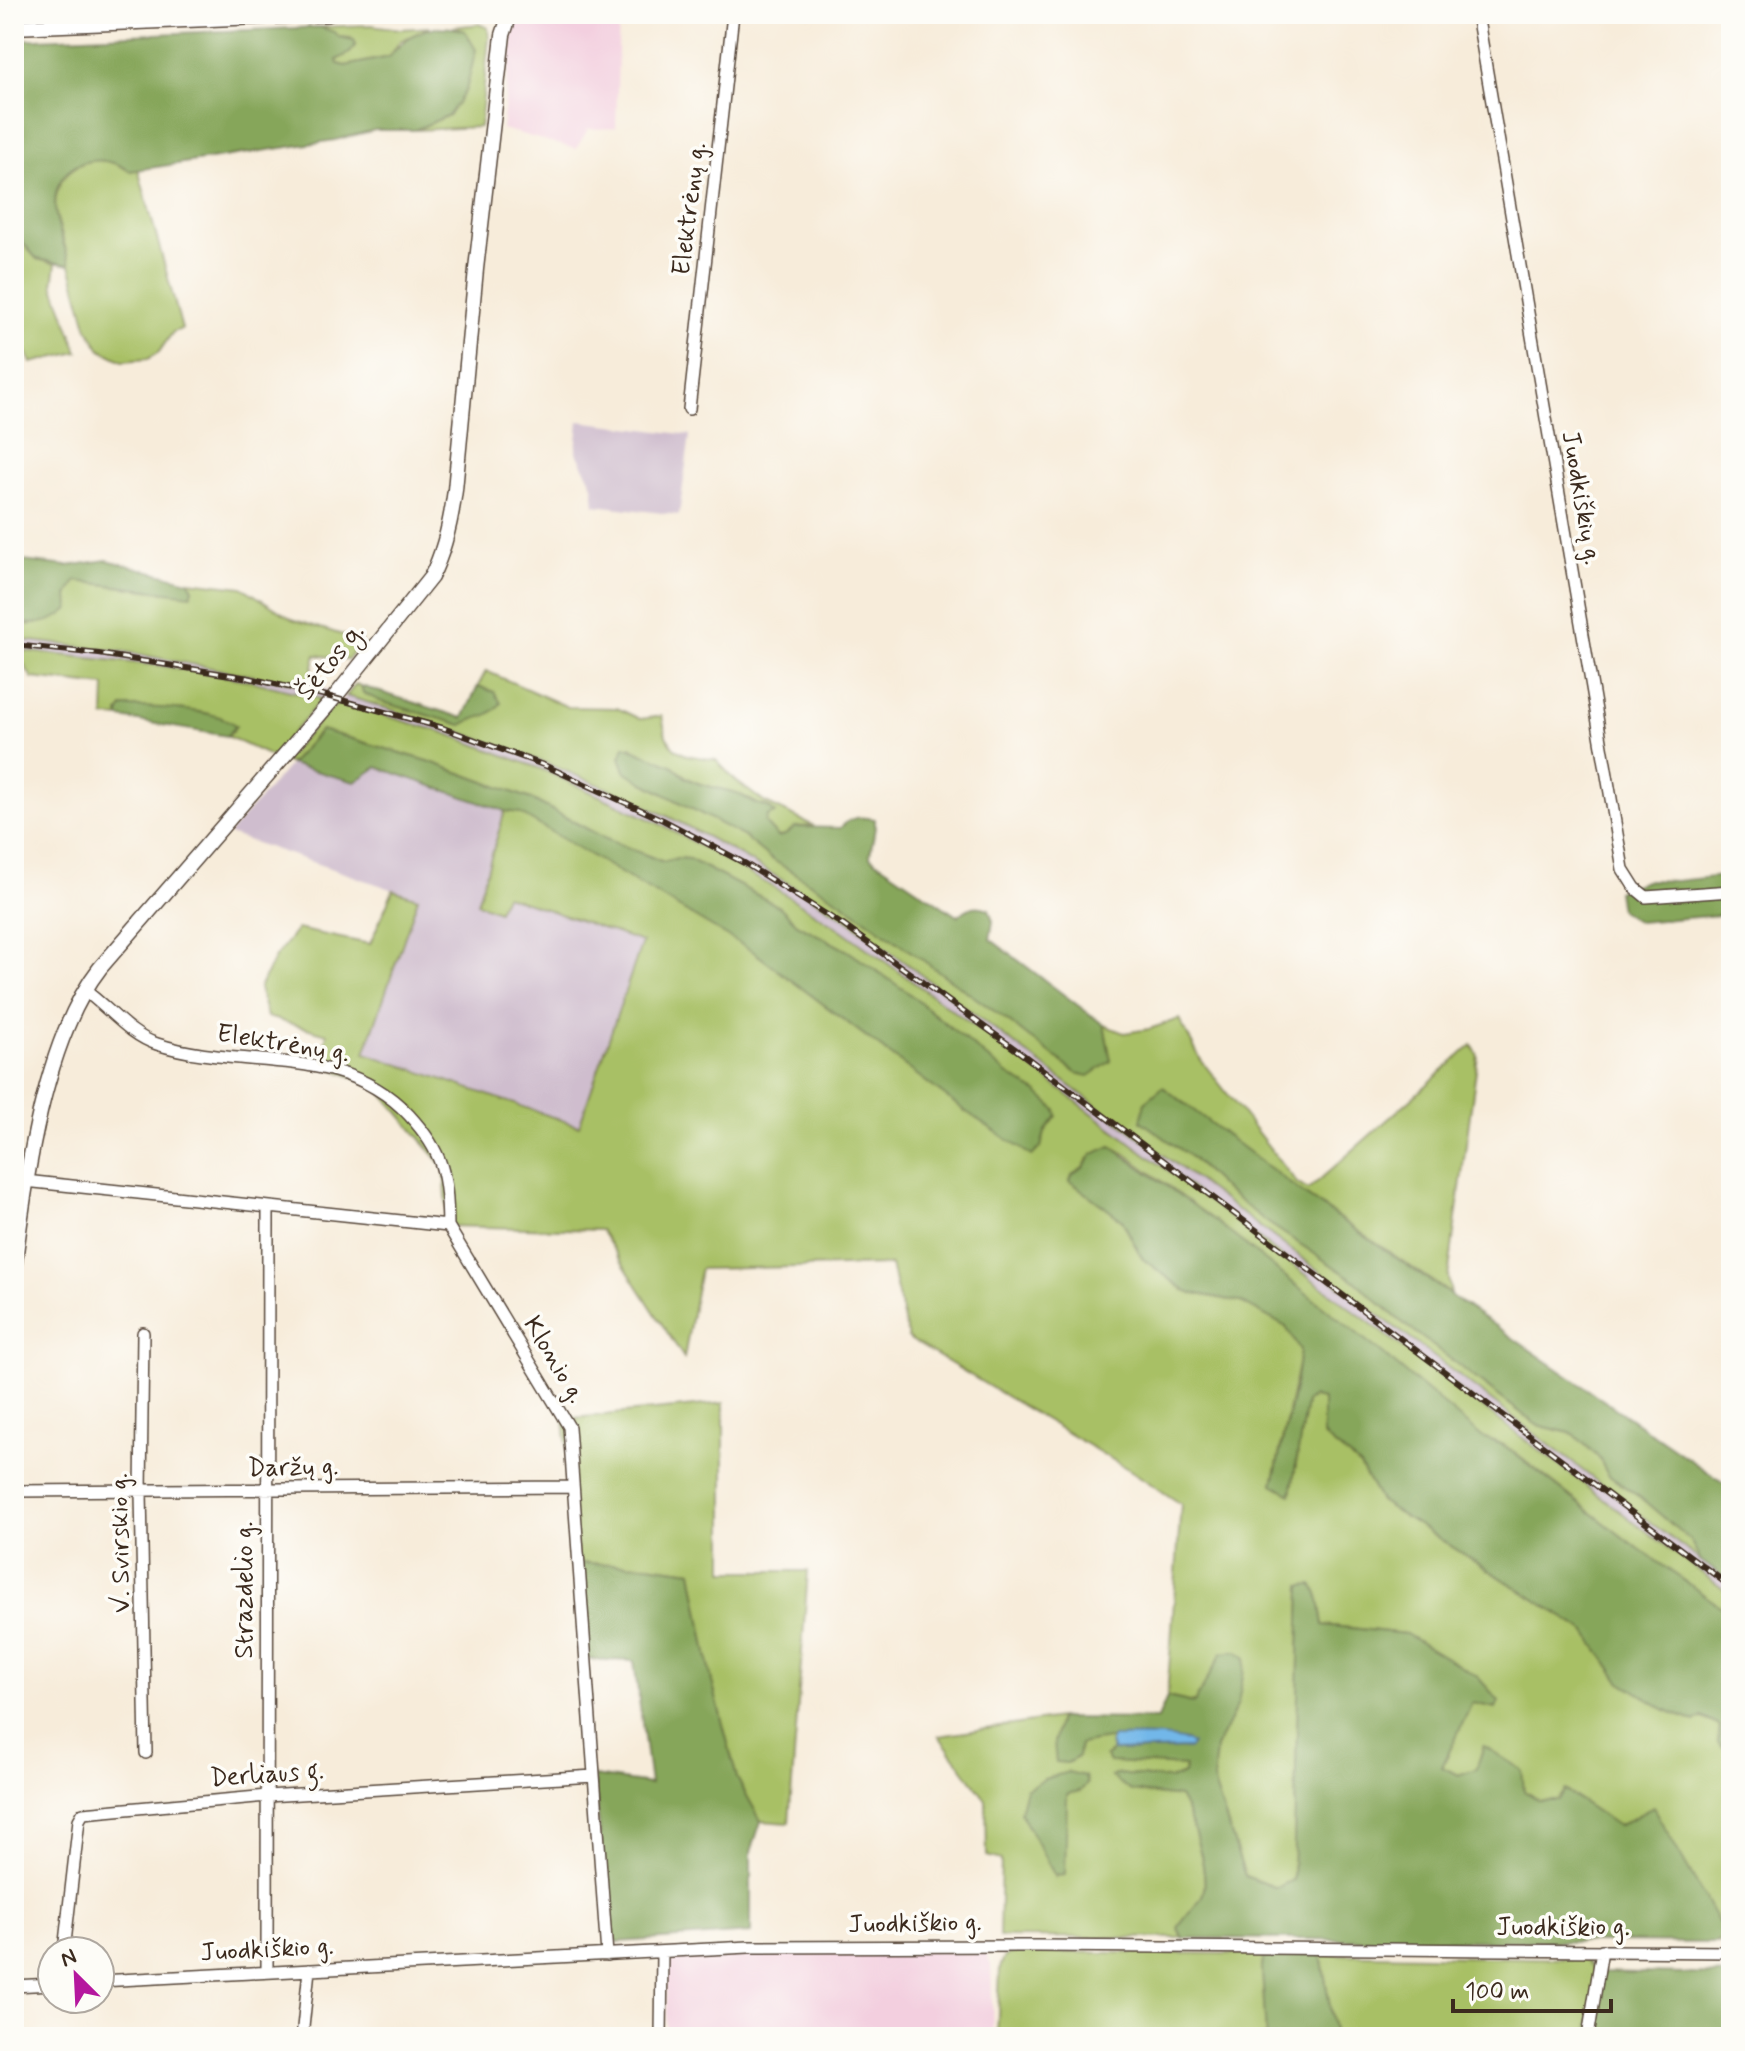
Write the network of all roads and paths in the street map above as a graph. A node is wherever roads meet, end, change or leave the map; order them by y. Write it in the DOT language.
graph roads {
  1 [pos="329,14"];
  2 [pos="510,14"];
  3 [pos="733,14"];
  4 [pos="1477,14"];
  5 [pos="14,27"];
  6 [pos="689,409"];
  7 [pos="1731,891"];
  8 [pos="84,990"];
  9 [pos="25,1181"];
  10 [pos="268,1207"];
  11 [pos="448,1226"];
  12 [pos="14,1269"];
  13 [pos="143,1333"];
  14 [pos="573,1487"];
  15 [pos="268,1490"];
  16 [pos="14,1491"];
  17 [pos="141,1492"];
  18 [pos="146,1753"];
  19 [pos="594,1776"];
  20 [pos="267,1796"];
  21 [pos="66,1935"];
  22 [pos="1602,1950"];
  23 [pos="662,1952"];
  24 [pos="1731,1952"];
  25 [pos="607,1955"];
  26 [pos="309,1970"];
  27 [pos="267,1972"];
  28 [pos="116,1980"];
  29 [pos="36,1985"];
  30 [pos="14,1986"];
  31 [pos="302,2037"];
  32 [pos="661,2037"];
  33 [pos="1588,2037"];
  1 -- 5 [label="main road"];
  2 -- 8 [label="main road, Šėtos g."];
  3 -- 6 [label="street, Elektrėnų g."];
  4 -- 7 [label="street, Juodkiškių g."];
  8 -- 9 [label="main road, Šėtos g."];
  8 -- 11 [label="street, Elektrėnų g."];
  9 -- 10 [label="street"];
  9 -- 12 [label="main road, Šėtos g."];
  10 -- 11 [label="street"];
  10 -- 15 [label="street, Strazdelio g."];
  11 -- 14 [label="street, Klonio g."];
  13 -- 17 [label="street, V. Svirskio g."];
  14 -- 15 [label="street, Daržų g."];
  14 -- 19 [label="street, Klonio g."];
  15 -- 17 [label="street, Daržų g."];
  15 -- 20 [label="street, Strazdelio g."];
  16 -- 17 [label="street, Daržų g."];
  17 -- 18 [label="street, V. Svirskio g."];
  19 -- 20 [label="street, Derliaus g."];
  19 -- 25 [label="street, Klonio g."];
  20 -- 21 [label="street, Derliaus g."];
  20 -- 27 [label="street, Strazdelio g."];
  22 -- 23 [label="street, Juodkiškio g."];
  22 -- 24 [label="street, Juodkiškio g."];
  22 -- 33 [label="street"];
  23 -- 25 [label="street, Juodkiškio g."];
  23 -- 32 [label="street"];
  25 -- 26 [label="street, Juodkiškio g."];
  26 -- 27 [label="street, Juodkiškio g."];
  26 -- 31 [label="street"];
  27 -- 28 [label="street, Juodkiškio g."];
  29 -- 30 [label="street"];
}
